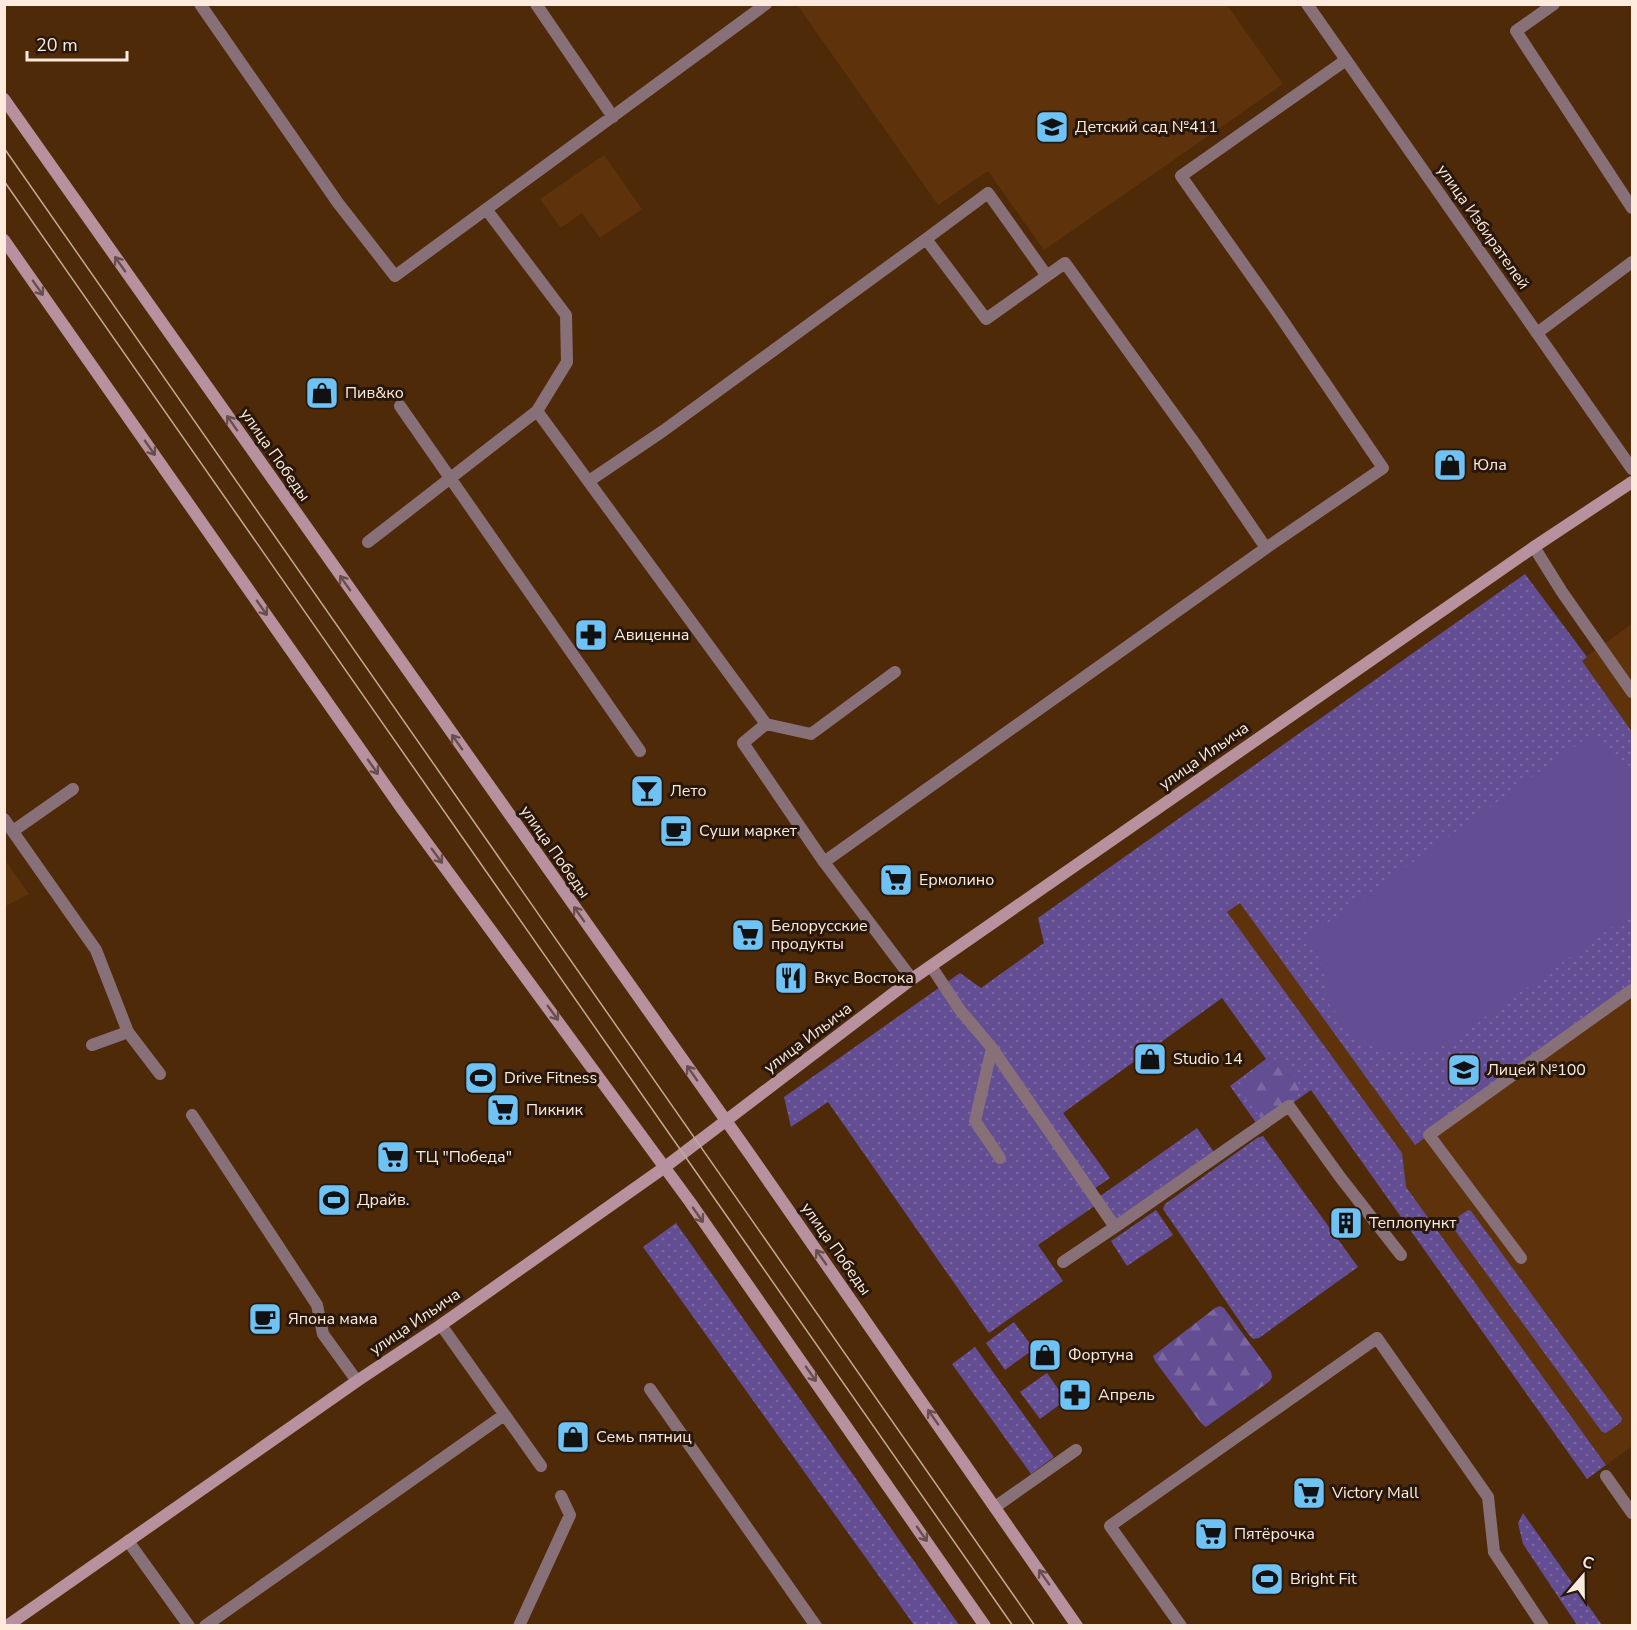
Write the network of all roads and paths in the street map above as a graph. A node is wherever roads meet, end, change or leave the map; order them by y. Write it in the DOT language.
graph roads {
  1 [pos="200,4"];
  2 [pos="536,4"];
  3 [pos="766,4"];
  4 [pos="1307,4"];
  5 [pos="1554,4"];
  6 [pos="1346,60"];
  7 [pos="4,99"];
  8 [pos="613,117"];
  9 [pos="1632,208"];
  10 [pos="486,209"];
  11 [pos="926,239"];
  12 [pos="4,240"];
  13 [pos="1632,262"];
  14 [pos="1047,276"];
  15 [pos="1537,333"];
  16 [pos="400,406"];
  17 [pos="537,411"];
  18 [pos="1632,469"];
  19 [pos="450,478"];
  20 [pos="589,482"];
  21 [pos="1632,482"];
  22 [pos="368,543"];
  23 [pos="1534,547"];
  24 [pos="1266,548"];
  25 [pos="896,672"];
  26 [pos="1632,692"];
  27 [pos="766,724"];
  28 [pos="640,751"];
  29 [pos="73,789"];
  30 [pos="4,819"];
  31 [pos="13,831"];
  32 [pos="824,862"];
  33 [pos="931,966"];
  34 [pos="912,979"];
  35 [pos="1632,990"];
  36 [pos="128,1032"];
  37 [pos="93,1045"];
  38 [pos="992,1048"];
  39 [pos="160,1074"];
  40 [pos="192,1115"];
  41 [pos="726,1120"];
  42 [pos="1000,1158"];
  43 [pos="665,1167"];
  44 [pos="1115,1227"];
  45 [pos="1401,1255"];
  46 [pos="1521,1258"];
  47 [pos="1063,1262"];
  48 [pos="441,1325"];
  49 [pos="357,1381"];
  50 [pos="650,1389"];
  51 [pos="504,1415"];
  52 [pos="1076,1450"];
  53 [pos="541,1466"];
  54 [pos="1606,1476"];
  55 [pos="561,1496"];
  56 [pos="995,1507"];
  57 [pos="1632,1513"];
  58 [pos="129,1542"];
  59 [pos="7,1626"];
  60 [pos="189,1626"];
  61 [pos="205,1626"];
  62 [pos="519,1626"];
  63 [pos="816,1626"];
  64 [pos="985,1626"];
  65 [pos="1077,1626"];
  66 [pos="1181,1626"];
  67 [pos="1543,1626"];
  1 -- 10 [label="street"];
  2 -- 8 [label="street"];
  3 -- 8 [label="street"];
  4 -- 6 [label="street, улица Избирателей"];
  5 -- 9 [label="street"];
  6 -- 15 [label="street, улица Избирателей"];
  6 -- 24 [label="street"];
  41 -- 7 [label="main road, улица Победы, one-way"];
  8 -- 10 [label="street"];
  10 -- 17 [label="street"];
  11 -- 14 [label="street"];
  11 -- 14 [label="street"];
  11 -- 20 [label="street"];
  12 -- 43 [label="main road, one-way"];
  13 -- 15 [label="street"];
  14 -- 24 [label="street"];
  15 -- 18 [label="street, улица Избирателей"];
  16 -- 19 [label="street"];
  17 -- 19 [label="street"];
  17 -- 20 [label="street"];
  19 -- 22 [label="street"];
  19 -- 28 [label="street"];
  20 -- 27 [label="street"];
  21 -- 23 [label="main road, улица Ильича"];
  23 -- 26 [label="street"];
  23 -- 33 [label="main road, улица Ильича"];
  24 -- 32 [label="street"];
  25 -- 27 [label="street"];
  27 -- 32 [label="street"];
  29 -- 31 [label="street"];
  30 -- 31 [label="street"];
  31 -- 36 [label="street"];
  32 -- 34 [label="street"];
  33 -- 34 [label="main road, улица Ильича"];
  33 -- 38 [label="street"];
  34 -- 41 [label="main road, улица Ильича"];
  35 -- 46 [label="street"];
  36 -- 37 [label="street"];
  36 -- 39 [label="street"];
  38 -- 42 [label="street"];
  38 -- 44 [label="street"];
  40 -- 49 [label="street"];
  41 -- 43 [label="main road, улица Ильича"];
  56 -- 41 [label="main road, улица Победы, one-way"];
  43 -- 48 [label="main road, улица Ильича"];
  43 -- 64 [label="main road, one-way"];
  44 -- 45 [label="street"];
  44 -- 47 [label="street"];
  48 -- 49 [label="main road, улица Ильича"];
  48 -- 51 [label="street"];
  49 -- 58 [label="main road, улица Ильича"];
  50 -- 63 [label="street"];
  51 -- 53 [label="street"];
  51 -- 61 [label="street"];
  52 -- 56 [label="street"];
  54 -- 57 [label="street"];
  55 -- 62 [label="street"];
  65 -- 56 [label="main road, улица Победы, one-way"];
  58 -- 59 [label="main road, улица Ильича"];
  58 -- 60 [label="street"];
  66 -- 67 [label="street"];
}
